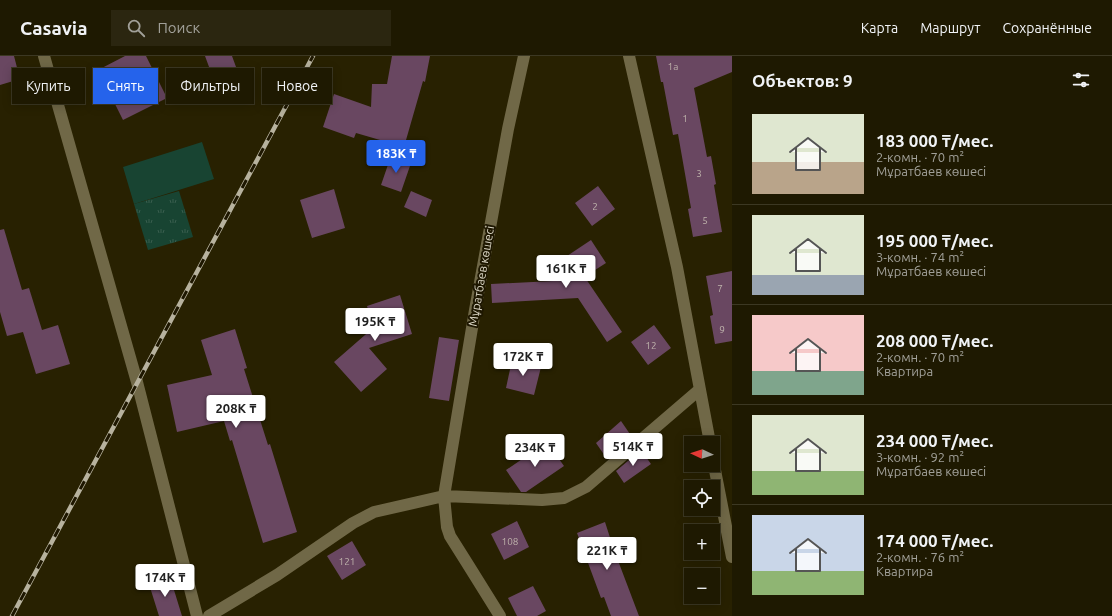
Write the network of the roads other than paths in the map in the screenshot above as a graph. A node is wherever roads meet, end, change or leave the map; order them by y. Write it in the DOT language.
graph roads {
  1 [pos="44,56"];
  2 [pos="524,56"];
  3 [pos="629,56"];
  4 [pos="699,390"];
  5 [pos="709,436"];
  6 [pos="715,472"];
  7 [pos="444,496"];
  8 [pos="732,557"];
  9 [pos="197,616"];
  10 [pos="209,616"];
  11 [pos="500,616"];
  1 -- 9 [label="street"];
  2 -- 7 [label="street, Мұратбаев көшесі"];
  3 -- 4 [label="street"];
  4 -- 5 [label="street"];
  4 -- 7 [label="street"];
  6 -- 8 [label="street"];
  7 -- 10 [label="street"];
  7 -- 11 [label="street, Мұратбаев көшесі"];
}
